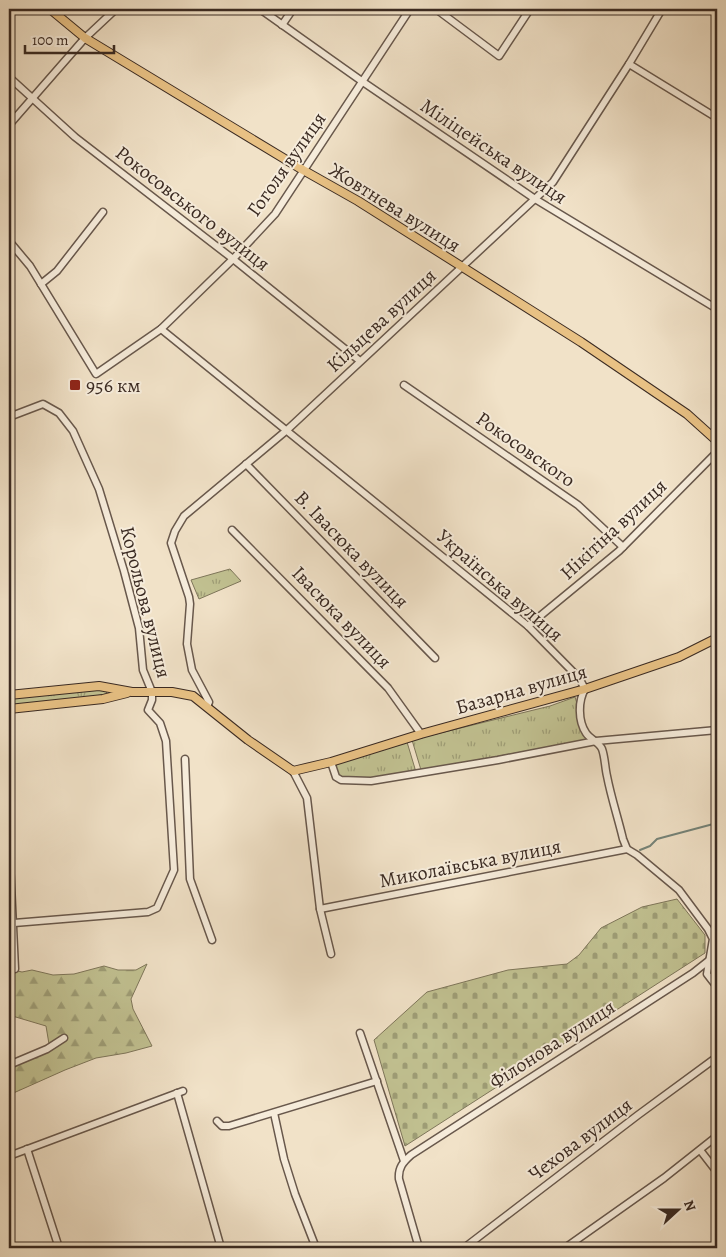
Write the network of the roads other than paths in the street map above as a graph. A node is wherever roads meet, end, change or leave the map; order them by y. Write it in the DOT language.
graph roads {
  1 [pos="50,9"];
  2 [pos="116,9"];
  3 [pos="260,9"];
  4 [pos="293,9"];
  5 [pos="410,9"];
  6 [pos="436,9"];
  7 [pos="530,9"];
  8 [pos="662,9"];
  9 [pos="282,24"];
  10 [pos="85,38"];
  11 [pos="629,64"];
  12 [pos="9,77"];
  13 [pos="363,82"];
  14 [pos="32,99"];
  15 [pos="717,118"];
  16 [pos="9,125"];
  17 [pos="303,170"];
  18 [pos="535,199"];
  19 [pos="103,212"];
  20 [pos="9,241"];
  21 [pos="233,259"];
  22 [pos="461,267"];
  23 [pos="41,284"];
  24 [pos="717,309"];
  25 [pos="161,329"];
  26 [pos="360,362"];
  27 [pos="404,385"];
  28 [pos="9,417"];
  29 [pos="286,430"];
  30 [pos="717,441"];
  31 [pos="717,452"];
  32 [pos="246,464"];
  33 [pos="186,514"];
  34 [pos="232,530"];
  35 [pos="623,547"];
  36 [pos="528,626"];
  37 [pos="717,638"];
  38 [pos="435,658"];
  39 [pos="585,689"];
  40 [pos="132,692"];
  41 [pos="152,692"];
  42 [pos="9,695"];
  43 [pos="207,707"];
  44 [pos="9,709"];
  45 [pos="717,730"];
  46 [pos="421,734"];
  47 [pos="596,742"];
  48 [pos="185,759"];
  49 [pos="331,762"];
  50 [pos="292,772"];
  51 [pos="9,842"];
  52 [pos="627,849"];
  53 [pos="11,908"];
  54 [pos="320,909"];
  55 [pos="14,923"];
  56 [pos="212,940"];
  57 [pos="330,954"];
  58 [pos="717,954"];
  59 [pos="710,960"];
  60 [pos="15,969"];
  61 [pos="717,987"];
  62 [pos="360,1033"];
  63 [pos="64,1038"];
  64 [pos="717,1057"];
  65 [pos="9,1065"];
  66 [pos="377,1081"];
  67 [pos="274,1113"];
  68 [pos="217,1122"];
  69 [pos="717,1136"];
  70 [pos="28,1149"];
  71 [pos="700,1150"];
  72 [pos="9,1156"];
  73 [pos="404,1161"];
  74 [pos="717,1172"];
  75 [pos="59,1248"];
  76 [pos="221,1248"];
  77 [pos="316,1248"];
  78 [pos="419,1248"];
  79 [pos="464,1248"];
  80 [pos="565,1248"];
  1 -- 10 [label="main road, Жовтнева вулиця"];
  2 -- 10 [label="street"];
  3 -- 9 [label="street, Міліцейська вулиця"];
  4 -- 9 [label="street"];
  5 -- 13 [label="street, Гоголя вулиця"];
  6 -- 7 [label="street"];
  8 -- 11 [label="street, Кільцева вулиця"];
  9 -- 13 [label="street, Міліцейська вулиця"];
  10 -- 14 [label="street"];
  10 -- 17 [label="main road, Жовтнева вулиця"];
  11 -- 15 [label="street"];
  11 -- 18 [label="street, Кільцева вулиця"];
  12 -- 14 [label="street, Рокосовського вулиця"];
  13 -- 17 [label="street, Гоголя вулиця"];
  13 -- 18 [label="street, Міліцейська вулиця"];
  14 -- 16 [label="street"];
  14 -- 21 [label="street, Рокосовського вулиця"];
  17 -- 21 [label="street, Гоголя вулиця"];
  17 -- 22 [label="main road, Жовтнева вулиця"];
  18 -- 22 [label="street, Кільцева вулиця"];
  18 -- 24 [label="street, Міліцейська вулиця"];
  19 -- 23 [label="street"];
  20 -- 23 [label="street"];
  21 -- 25 [label="street, Гоголя вулиця"];
  21 -- 26 [label="street, Рокосовського вулиця"];
  22 -- 26 [label="street, Кільцева вулиця"];
  22 -- 30 [label="main road, Жовтнева вулиця"];
  23 -- 25 [label="street, Гоголя вулиця"];
  25 -- 29 [label="street, Українська вулиця"];
  26 -- 29 [label="street, Кільцева вулиця"];
  27 -- 35 [label="street, Рокосовского"];
  28 -- 41 [label="street, Корольова вулиця"];
  29 -- 32 [label="street, Кільцева вулиця"];
  29 -- 36 [label="street, Українська вулиця"];
  31 -- 35 [label="street, Нікітіна вулиця"];
  32 -- 33 [label="street, Кільцева вулиця"];
  32 -- 38 [label="street, В. Івасюка вулиця"];
  33 -- 43 [label="street, Корольова вулиця"];
  34 -- 46 [label="street, Івасюка вулиця"];
  35 -- 36 [label="street, Нікітіна вулиця"];
  36 -- 39 [label="street, Українська вулиця"];
  37 -- 39 [label="main road, Базарна вулиця"];
  39 -- 46 [label="main road, Базарна вулиця"];
  39 -- 47 [label="street"];
  40 -- 41 [label="main road"];
  40 -- 42 [label="main road"];
  40 -- 44 [label="main road"];
  41 -- 43 [label="main road"];
  41 -- 55 [label="street, Корольова вулиця"];
  43 -- 50 [label="main road"];
  45 -- 47 [label="street"];
  46 -- 49 [label="main road, Базарна вулиця"];
  47 -- 49 [label="street"];
  47 -- 52 [label="street"];
  48 -- 56 [label="street"];
  49 -- 50 [label="main road, Базарна вулиця"];
  50 -- 54 [label="street"];
  51 -- 53 [label="street"];
  52 -- 54 [label="street, Миколаївська вулиця"];
  52 -- 59 [label="street"];
  53 -- 55 [label="street"];
  54 -- 57 [label="street"];
  55 -- 60 [label="street"];
  58 -- 59 [label="street, Філонова вулиця"];
  59 -- 61 [label="street"];
  59 -- 73 [label="street, Філонова вулиця"];
  62 -- 66 [label="street"];
  63 -- 65 [label="street"];
  64 -- 79 [label="street, Чехова вулиця"];
  66 -- 67 [label="street"];
  66 -- 73 [label="street"];
  67 -- 68 [label="street"];
  67 -- 77 [label="street"];
  69 -- 71 [label="street"];
  70 -- 72 [label="street"];
  70 -- 75 [label="street"];
  70 -- 76 [label="street"];
  71 -- 74 [label="street"];
  71 -- 80 [label="street"];
  73 -- 78 [label="street"];
}
